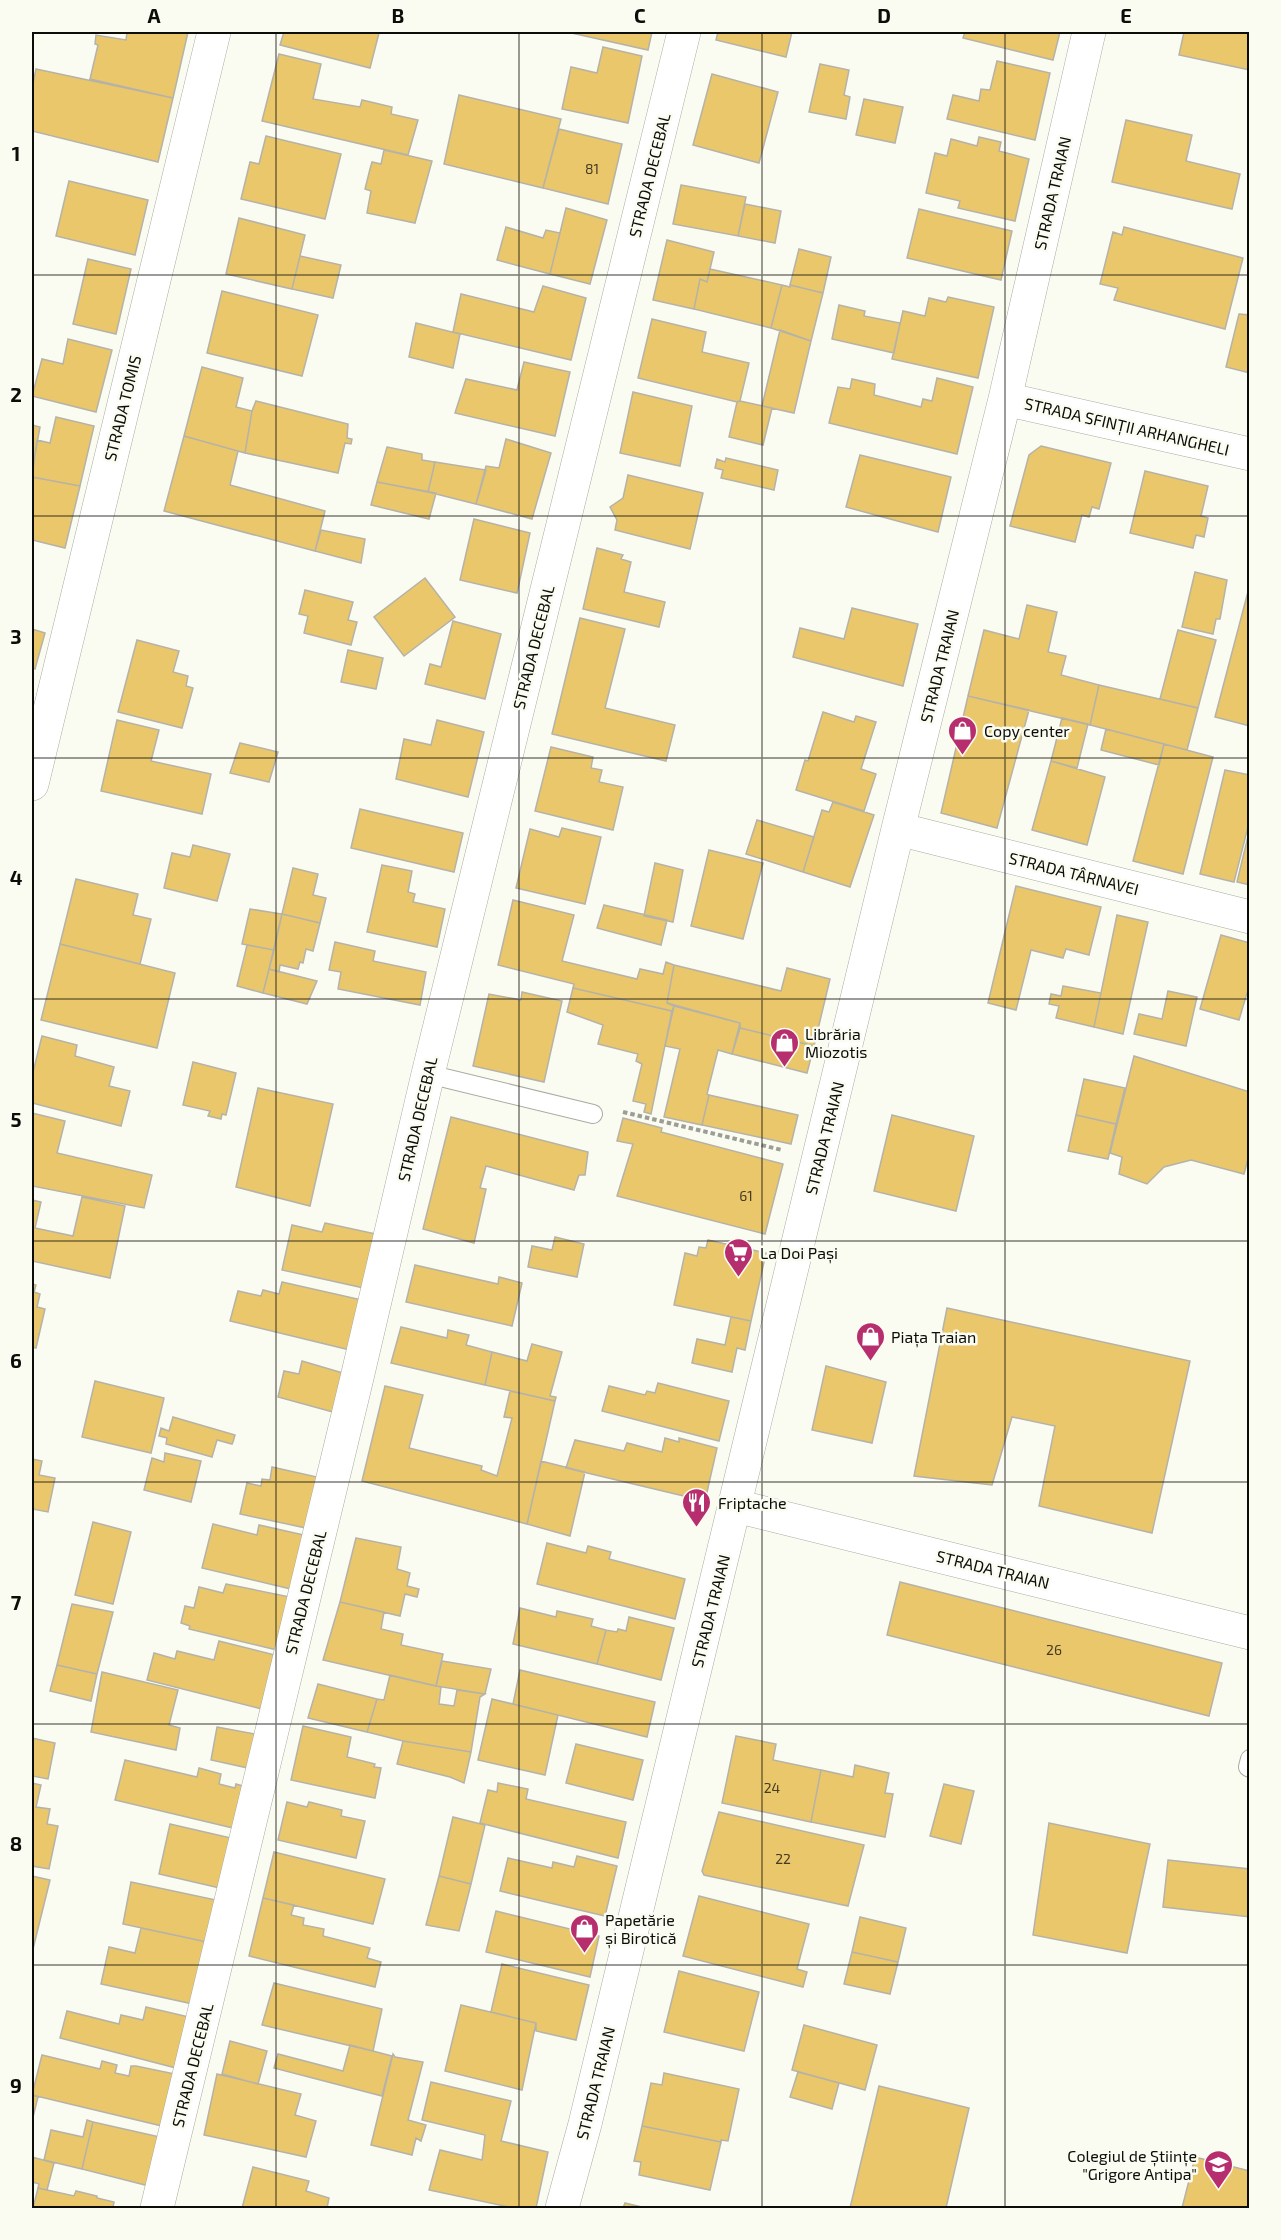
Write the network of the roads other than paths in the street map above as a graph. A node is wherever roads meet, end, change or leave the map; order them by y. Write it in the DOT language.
graph roads {
  1 [pos="214,32"];
  2 [pos="684,32"];
  3 [pos="1089,32"];
  4 [pos="1005,399"];
  5 [pos="1250,454"];
  6 [pos="32,784"];
  7 [pos="898,829"];
  8 [pos="1250,917"];
  9 [pos="428,1074"];
  10 [pos="593,1114"];
  11 [pos="736,1506"];
  12 [pos="1250,1633"];
  13 [pos="1250,1759"];
  14 [pos="1250,1768"];
  15 [pos="157,2208"];
  16 [pos="562,2208"];
  1 -- 6 [label="street, STRADA TOMIS"];
  2 -- 9 [label="street, STRADA DECEBAL"];
  3 -- 4 [label="street, STRADA TRAIAN"];
  4 -- 5 [label="street, STRADA SFINȚII ARHANGHELI"];
  4 -- 7 [label="street, STRADA TRAIAN"];
  7 -- 8 [label="street, STRADA TÂRNAVEI"];
  7 -- 11 [label="street, STRADA TRAIAN"];
  9 -- 10 [label="lane"];
  9 -- 15 [label="street, STRADA DECEBAL"];
  11 -- 12 [label="street, STRADA TRAIAN"];
  11 -- 16 [label="street, STRADA TRAIAN"];
  13 -- 14 [label="lane"];
}
